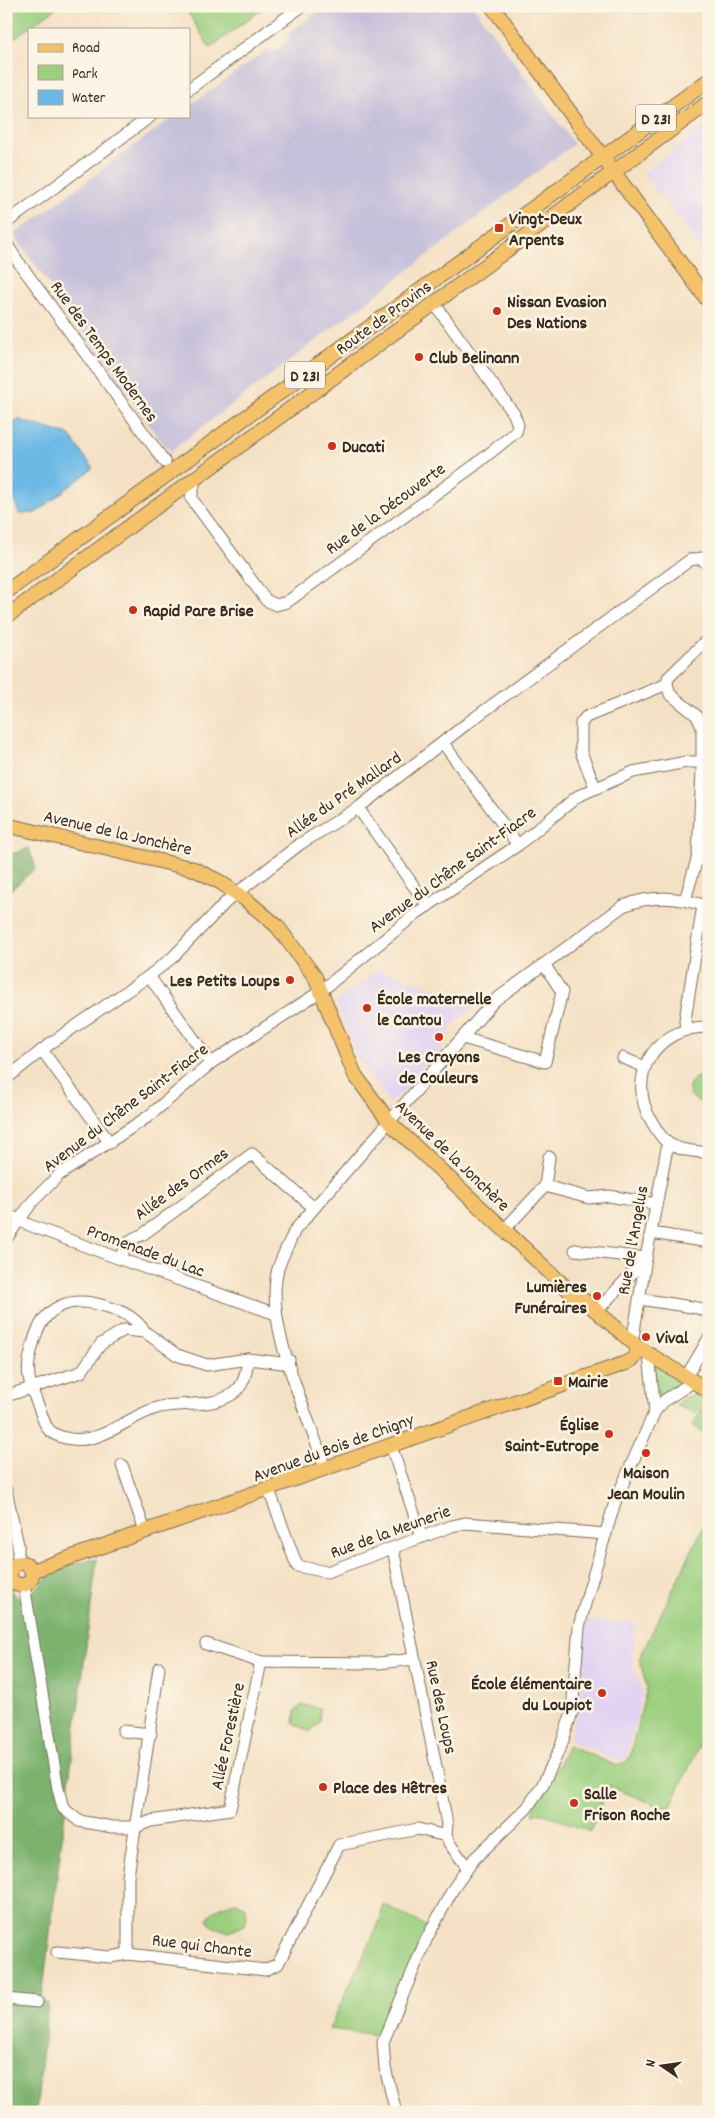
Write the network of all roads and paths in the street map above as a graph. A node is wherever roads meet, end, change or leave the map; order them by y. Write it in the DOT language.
graph roads {
  1 [pos="302,6"];
  2 [pos="492,6"];
  3 [pos="709,80"];
  4 [pos="190,88"];
  5 [pos="709,89"];
  6 [pos="709,102"];
  7 [pos="149,118"];
  8 [pos="609,164"];
  9 [pos="6,222"];
  10 [pos="6,243"];
  11 [pos="709,302"];
  12 [pos="434,303"];
  13 [pos="165,462"];
  14 [pos="187,462"];
  15 [pos="196,476"];
  16 [pos="159,482"];
  17 [pos="170,496"];
  18 [pos="191,498"];
  19 [pos="709,567"];
  20 [pos="6,592"];
  21 [pos="6,617"];
  22 [pos="709,638"];
  23 [pos="667,684"];
  24 [pos="443,743"];
  25 [pos="705,762"];
  26 [pos="594,787"];
  27 [pos="358,808"];
  28 [pos="6,825"];
  29 [pos="518,845"];
  30 [pos="236,894"];
  31 [pos="685,900"];
  32 [pos="428,906"];
  33 [pos="706,906"];
  34 [pos="544,964"];
  35 [pos="149,976"];
  36 [pos="322,991"];
  37 [pos="709,1027"];
  38 [pos="686,1028"];
  39 [pos="463,1038"];
  40 [pos="42,1050"];
  41 [pos="622,1058"];
  42 [pos="212,1063"];
  43 [pos="645,1067"];
  44 [pos="6,1079"];
  45 [pos="390,1122"];
  46 [pos="668,1143"];
  47 [pos="110,1144"];
  48 [pos="709,1153"];
  49 [pos="549,1157"];
  50 [pos="545,1186"];
  51 [pos="656,1204"];
  52 [pos="314,1208"];
  53 [pos="6,1214"];
  54 [pos="18,1220"];
  55 [pos="504,1230"];
  56 [pos="651,1233"];
  57 [pos="6,1239"];
  58 [pos="709,1242"];
  59 [pos="575,1250"];
  60 [pos="646,1258"];
  61 [pos="120,1259"];
  62 [pos="640,1299"];
  63 [pos="597,1311"];
  64 [pos="709,1313"];
  65 [pos="276,1314"];
  66 [pos="145,1332"];
  67 [pos="709,1338"];
  68 [pos="640,1349"];
  69 [pos="248,1359"];
  70 [pos="288,1360"];
  71 [pos="690,1379"];
  72 [pos="31,1387"];
  73 [pos="709,1391"];
  74 [pos="6,1396"];
  75 [pos="654,1411"];
  76 [pos="391,1446"];
  77 [pos="122,1465"];
  78 [pos="325,1469"];
  79 [pos="6,1490"];
  80 [pos="269,1490"];
  81 [pos="145,1531"];
  82 [pos="606,1534"];
  83 [pos="422,1537"];
  84 [pos="393,1548"];
  85 [pos="11,1570"];
  86 [pos="32,1571"];
  87 [pos="24,1585"];
  88 [pos="206,1644"];
  89 [pos="414,1659"];
  90 [pos="261,1662"];
  91 [pos="159,1668"];
  92 [pos="123,1730"];
  93 [pos="151,1734"];
  94 [pos="136,1826"];
  95 [pos="446,1836"];
  96 [pos="467,1867"];
  97 [pos="57,1952"];
  98 [pos="128,1954"];
  99 [pos="6,1999"];
  100 [pos="36,2002"];
  101 [pos="396,2112"];
  1 -- 4 [label="street"];
  2 -- 8 [label="main road"];
  3 -- 8 [label="main road, Route de Provins / D 231"];
  5 -- 8 [label="main road"];
  6 -- 8 [label="main road, Route de Provins / D 231"];
  7 -- 9 [label="street"];
  8 -- 11 [label="main road"];
  8 -- 12 [label="main road, Route de Provins / D 231"];
  8 -- 14 [label="main road, Route de Provins / D 231"];
  10 -- 13 [label="street, Rue des Temps Modernes"];
  12 -- 15 [label="main road, Route de Provins / D 231"];
  12 -- 18 [label="street, Rue de la Découverte"];
  13 -- 14 [label="street"];
  13 -- 16 [label="street"];
  14 -- 16 [label="main road, Route de Provins / D 231"];
  15 -- 17 [label="main road, Route de Provins / D 231"];
  15 -- 18 [label="street"];
  16 -- 20 [label="main road, Route de Provins / D 231"];
  17 -- 18 [label="street"];
  17 -- 21 [label="main road, Route de Provins / D 231"];
  19 -- 24 [label="street, Allée du Pré Mallard"];
  22 -- 23 [label="street"];
  23 -- 25 [label="street"];
  23 -- 26 [label="street"];
  24 -- 27 [label="street, Allée du Pré Mallard"];
  24 -- 29 [label="street"];
  25 -- 26 [label="street, Avenue du Chêne Saint-Fiacre"];
  25 -- 31 [label="street"];
  26 -- 29 [label="street, Avenue du Chêne Saint-Fiacre"];
  27 -- 30 [label="street, Allée du Pré Mallard"];
  27 -- 32 [label="street"];
  28 -- 30 [label="main road, Avenue de la Jonchère"];
  29 -- 32 [label="street, Avenue du Chêne Saint-Fiacre"];
  30 -- 35 [label="street, Allée du Pré Mallard"];
  30 -- 36 [label="main road, Avenue de la Jonchère"];
  31 -- 33 [label="street"];
  31 -- 34 [label="street"];
  32 -- 36 [label="street, Avenue du Chêne Saint-Fiacre"];
  33 -- 38 [label="street"];
  34 -- 39 [label="street"];
  34 -- 39 [label="street"];
  35 -- 40 [label="street, Allée du Pré Mallard"];
  35 -- 42 [label="street"];
  36 -- 42 [label="street, Avenue du Chêne Saint-Fiacre"];
  36 -- 45 [label="main road, Avenue de la Jonchère"];
  37 -- 38 [label="street"];
  38 -- 43 [label="street"];
  39 -- 45 [label="street"];
  40 -- 44 [label="street, Allée du Pré Mallard"];
  40 -- 47 [label="street"];
  41 -- 43 [label="street"];
  42 -- 47 [label="street, Avenue du Chêne Saint-Fiacre"];
  43 -- 46 [label="street"];
  45 -- 52 [label="street"];
  45 -- 55 [label="main road, Avenue de la Jonchère"];
  46 -- 48 [label="street"];
  46 -- 51 [label="street, Rue de l'Angelus"];
  47 -- 54 [label="street, Avenue du Chêne Saint-Fiacre"];
  49 -- 50 [label="street"];
  50 -- 51 [label="street"];
  50 -- 55 [label="street"];
  51 -- 56 [label="street, Rue de l'Angelus"];
  52 -- 61 [label="street, Allée des Ormes"];
  52 -- 65 [label="street"];
  53 -- 54 [label="street, Promenade du Lac"];
  54 -- 57 [label="street, Avenue du Chêne Saint-Fiacre"];
  54 -- 61 [label="street, Promenade du Lac"];
  55 -- 63 [label="main road, Avenue de la Jonchère"];
  56 -- 58 [label="street"];
  56 -- 60 [label="street, Rue de l'Angelus"];
  59 -- 60 [label="street"];
  60 -- 62 [label="street, Rue de l'Angelus"];
  60 -- 63 [label="street"];
  61 -- 65 [label="street, Promenade du Lac"];
  62 -- 64 [label="street"];
  62 -- 68 [label="street, Rue de l'Angelus"];
  63 -- 68 [label="main road, Avenue de la Jonchère"];
  65 -- 70 [label="street"];
  66 -- 69 [label="street"];
  66 -- 72 [label="street"];
  66 -- 72 [label="street"];
  67 -- 71 [label="street"];
  68 -- 71 [label="main road, Avenue de la Jonchère"];
  68 -- 75 [label="street, Rue de l'Angelus"];
  68 -- 76 [label="main road, Avenue du Bois de Chigny"];
  69 -- 70 [label="street"];
  69 -- 72 [label="street"];
  70 -- 78 [label="street"];
  71 -- 73 [label="main road, Avenue de la Jonchère"];
  71 -- 75 [label="street"];
  72 -- 74 [label="street"];
  75 -- 82 [label="street"];
  76 -- 78 [label="main road, Avenue du Bois de Chigny"];
  76 -- 83 [label="street"];
  77 -- 81 [label="street"];
  78 -- 80 [label="main road, Avenue du Bois de Chigny"];
  79 -- 85 [label="street"];
  80 -- 81 [label="main road, Avenue du Bois de Chigny"];
  80 -- 84 [label="street, Rue de la Meunerie"];
  81 -- 86 [label="main road, Avenue du Bois de Chigny"];
  82 -- 83 [label="street, Rue de la Meunerie"];
  82 -- 96 [label="street"];
  83 -- 84 [label="street, Rue de la Meunerie"];
  84 -- 89 [label="street, Rue des Loups"];
  85 -- 86 [label="main road"];
  85 -- 87 [label="main road"];
  86 -- 87 [label="main road"];
  87 -- 94 [label="street, Allée Forestière"];
  88 -- 90 [label="street"];
  89 -- 90 [label="street, Allée Forestière"];
  89 -- 95 [label="street, Rue des Loups"];
  90 -- 94 [label="street, Allée Forestière"];
  91 -- 93 [label="street, Rue qui Chante"];
  92 -- 93 [label="street"];
  93 -- 94 [label="street, Rue qui Chante"];
  94 -- 98 [label="street, Rue qui Chante"];
  95 -- 96 [label="street"];
  95 -- 98 [label="street, Rue qui Chante"];
  96 -- 101 [label="street"];
  97 -- 98 [label="street"];
  99 -- 100 [label="street"];
}
